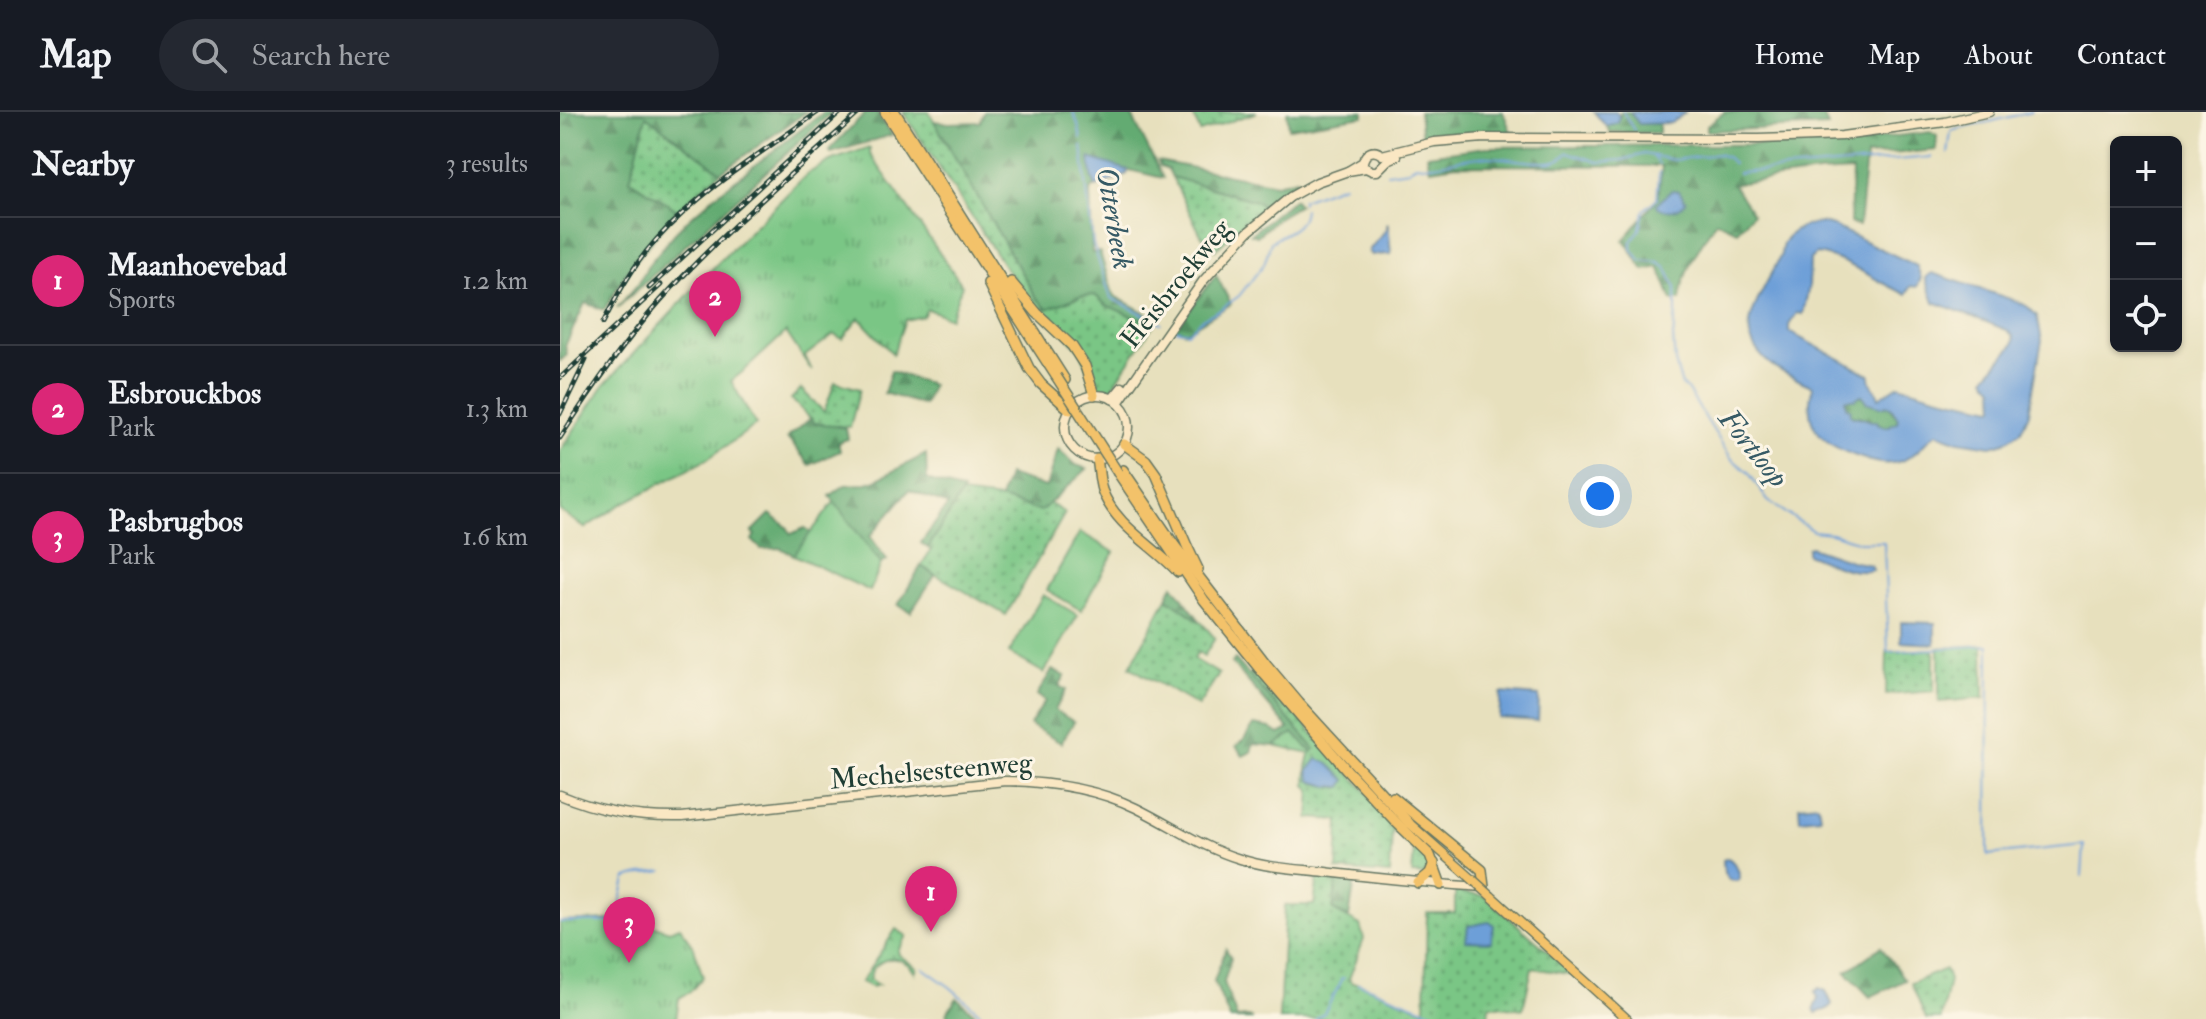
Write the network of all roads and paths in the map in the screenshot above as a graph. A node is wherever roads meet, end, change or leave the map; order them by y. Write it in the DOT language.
graph roads {
  1 [pos="885,112"];
  2 [pos="895,112"];
  3 [pos="1989,112"];
  4 [pos="1383,159"];
  5 [pos="1364,165"];
  6 [pos="980,260"];
  7 [pos="992,262"];
  8 [pos="1061,378"];
  9 [pos="1094,395"];
  10 [pos="1115,401"];
  11 [pos="1070,410"];
  12 [pos="1124,444"];
  13 [pos="1097,459"];
  14 [pos="1121,472"];
  15 [pos="1195,588"];
  16 [pos="1208,589"];
  17 [pos="1339,759"];
  18 [pos="1360,769"];
  19 [pos="560,795"];
  20 [pos="1409,823"];
  21 [pos="1434,863"];
  22 [pos="1418,883"];
  23 [pos="1441,885"];
  24 [pos="1488,891"];
  25 [pos="1627,1019"];
  1 -- 6 [label="highway"];
  2 -- 7 [label="highway"];
  3 -- 4 [label="main road, Heisbroekweg"];
  4 -- 5 [label="main road, Heisbroekweg"];
  4 -- 5 [label="main road, Heisbroekweg"];
  5 -- 10 [label="main road, Heisbroekweg"];
  6 -- 8 [label="highway"];
  6 -- 11 [label="highway"];
  7 -- 8 [label="highway"];
  7 -- 9 [label="highway"];
  8 -- 14 [label="highway, bridge"];
  9 -- 10 [label="main road"];
  9 -- 11 [label="main road"];
  10 -- 12 [label="main road"];
  11 -- 13 [label="main road"];
  12 -- 13 [label="main road"];
  12 -- 16 [label="highway"];
  13 -- 15 [label="highway"];
  14 -- 15 [label="highway"];
  14 -- 16 [label="highway"];
  15 -- 17 [label="highway"];
  16 -- 18 [label="highway"];
  17 -- 20 [label="highway"];
  17 -- 21 [label="highway"];
  18 -- 20 [label="highway"];
  18 -- 24 [label="highway"];
  19 -- 22 [label="main road, Mechelsesteenweg"];
  20 -- 24 [label="main road, bridge"];
  21 -- 22 [label="highway"];
  21 -- 23 [label="highway"];
  22 -- 23 [label="main road, Mechelsesteenweg"];
  23 -- 24 [label="main road, Mechelsesteenweg"];
  24 -- 25 [label="main road"];
}
